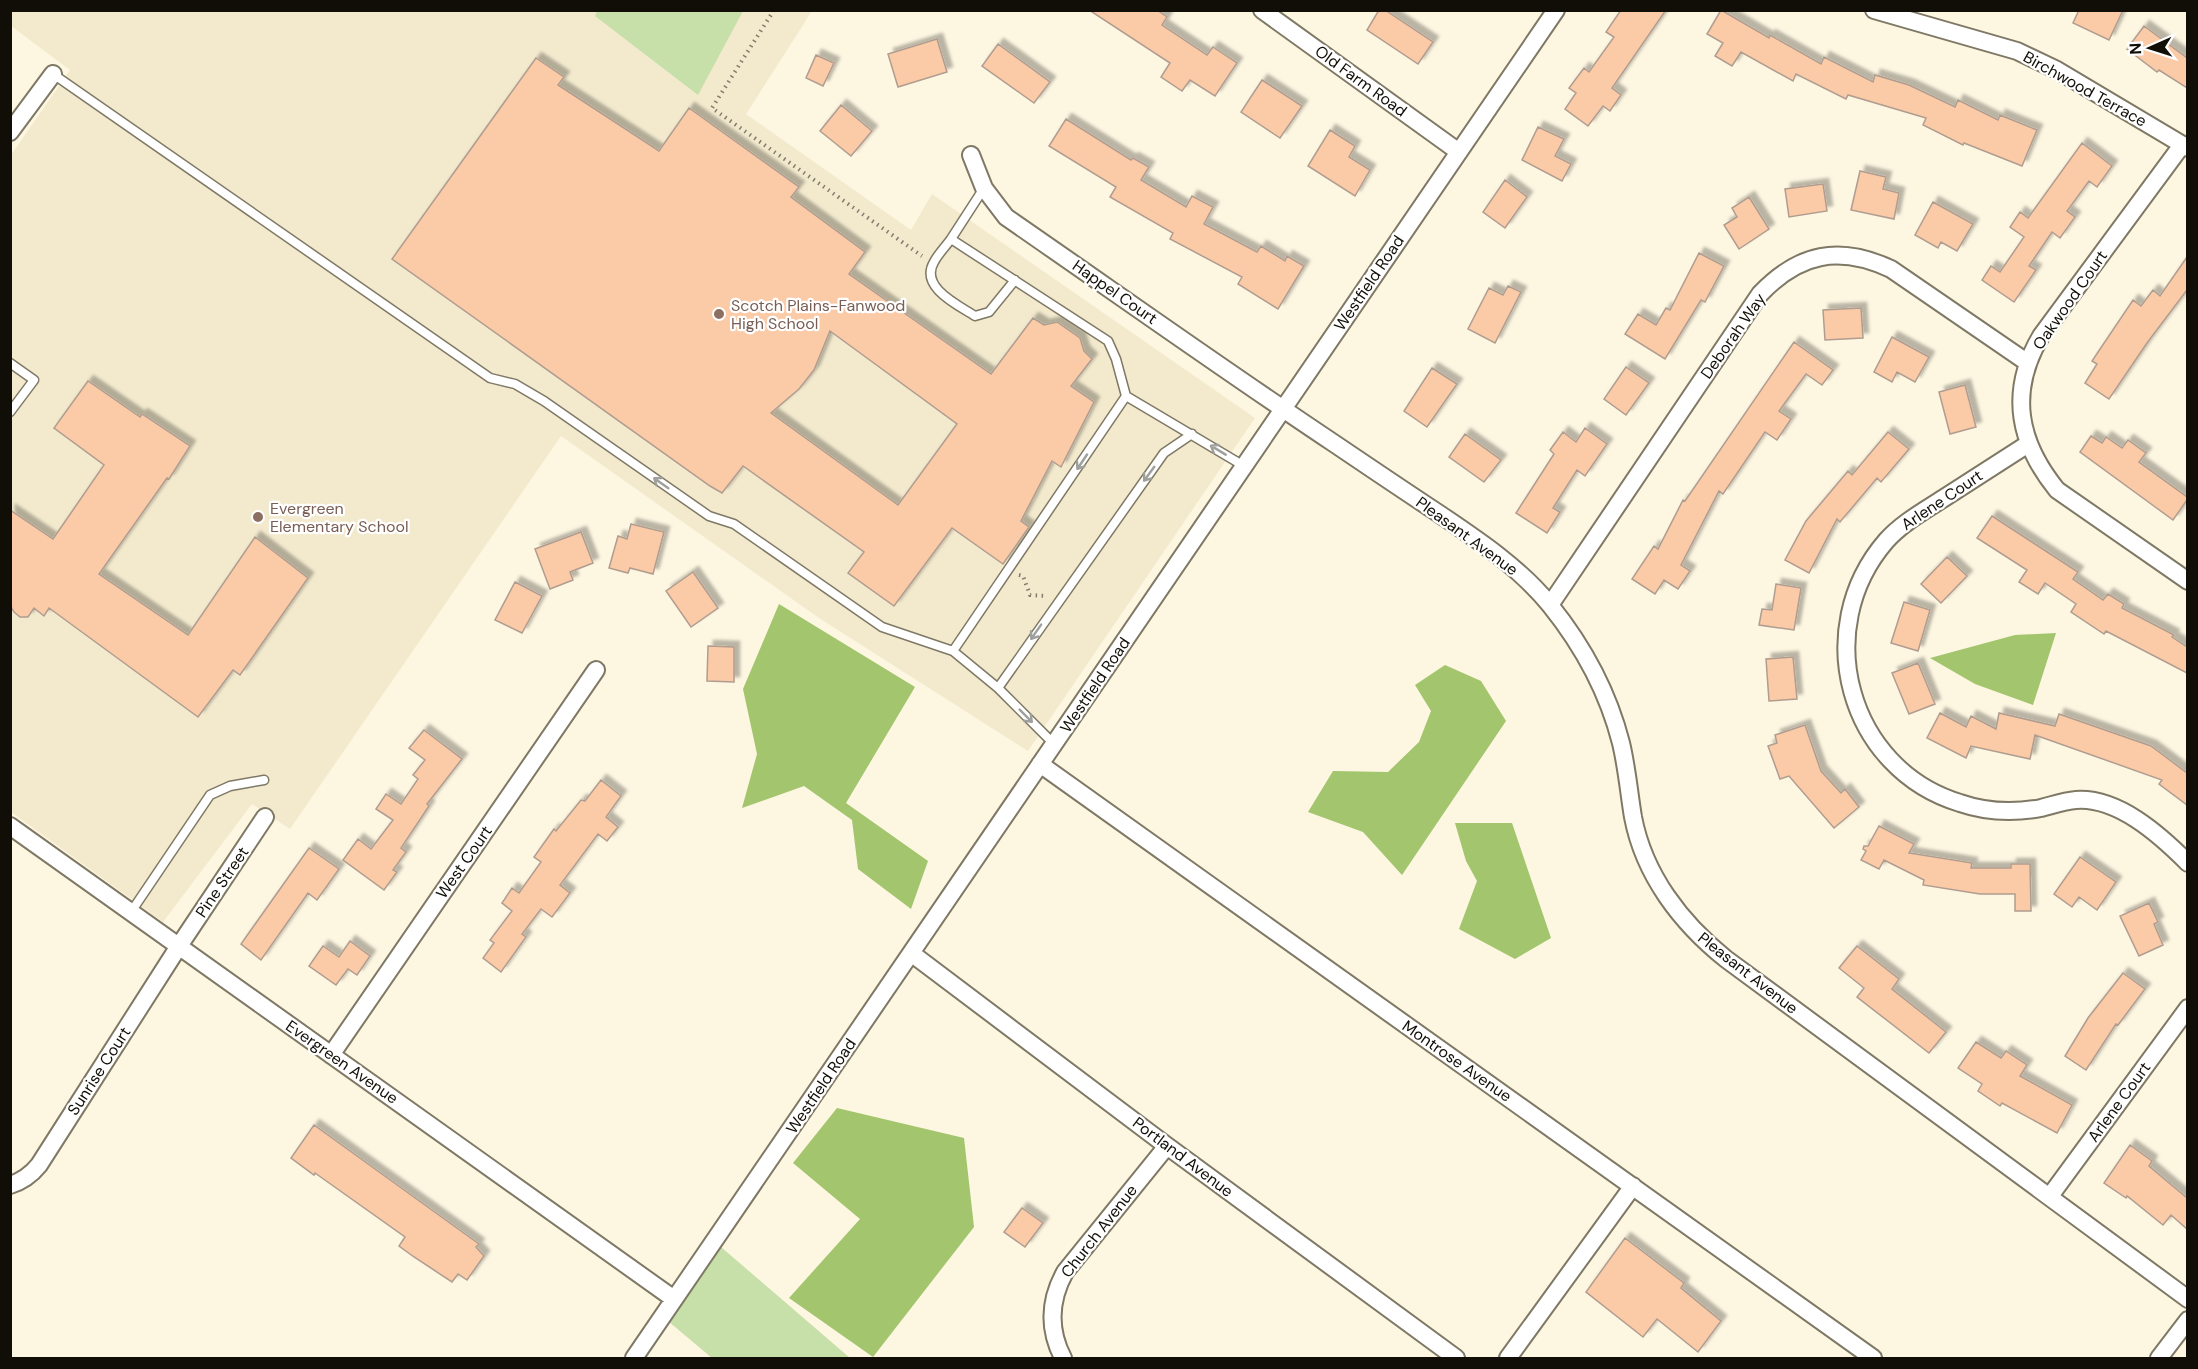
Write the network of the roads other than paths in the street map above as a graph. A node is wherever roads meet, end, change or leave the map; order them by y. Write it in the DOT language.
graph roads {
  1 [pos="1262,10"];
  2 [pos="1556,10"];
  3 [pos="1874,10"];
  4 [pos="53,74"];
  5 [pos="10,132"];
  6 [pos="2185,147"];
  7 [pos="1459,152"];
  8 [pos="970,155"];
  9 [pos="984,188"];
  10 [pos="951,239"];
  11 [pos="1015,280"];
  12 [pos="10,363"];
  13 [pos="2028,363"];
  14 [pos="1126,396"];
  15 [pos="1283,409"];
  16 [pos="10,412"];
  17 [pos="1192,434"];
  18 [pos="2028,444"];
  19 [pos="1244,465"];
  20 [pos="2187,581"];
  21 [pos="1550,605"];
  22 [pos="953,651"];
  23 [pos="596,670"];
  24 [pos="998,687"];
  25 [pos="1054,744"];
  26 [pos="1040,764"];
  27 [pos="264,780"];
  28 [pos="265,817"];
  29 [pos="10,826"];
  30 [pos="2187,863"];
  31 [pos="131,912"];
  32 [pos="179,946"];
  33 [pos="911,953"];
  34 [pos="2187,1008"];
  35 [pos="331,1054"];
  36 [pos="1167,1146"];
  37 [pos="10,1185"];
  38 [pos="1633,1185"];
  39 [pos="2050,1196"];
  40 [pos="674,1299"];
  41 [pos="2187,1299"];
  42 [pos="2187,1320"];
  43 [pos="634,1359"];
  44 [pos="1063,1359"];
  45 [pos="1456,1359"];
  46 [pos="1508,1359"];
  47 [pos="1873,1359"];
  48 [pos="2159,1359"];
  1 -- 7 [label="street, Old Farm Road"];
  2 -- 7 [label="street, Westfield Road"];
  3 -- 6 [label="street, Birchwood Terrace"];
  4 -- 5 [label="street"];
  22 -- 4 [label="lane, one-way"];
  6 -- 13 [label="street, Oakwood Court"];
  7 -- 15 [label="street, Westfield Road"];
  8 -- 9 [label="street, Happel Court"];
  9 -- 10 [label="lane"];
  9 -- 15 [label="street, Happel Court"];
  10 -- 11 [label="lane"];
  10 -- 11 [label="lane"];
  11 -- 14 [label="lane"];
  12 -- 16 [label="lane"];
  13 -- 18 [label="street, Oakwood Court"];
  13 -- 21 [label="street, Deborah Way"];
  14 -- 17 [label="lane"];
  14 -- 22 [label="lane, one-way"];
  15 -- 19 [label="street, Westfield Road"];
  15 -- 21 [label="street, Pleasant Avenue"];
  19 -- 17 [label="lane, one-way"];
  17 -- 24 [label="lane, one-way"];
  18 -- 20 [label="street, Oakwood Court"];
  18 -- 30 [label="street, Arlene Court"];
  19 -- 25 [label="street, Westfield Road"];
  21 -- 39 [label="street, Pleasant Avenue"];
  22 -- 24 [label="lane"];
  23 -- 35 [label="street, West Court"];
  24 -- 25 [label="lane, one-way"];
  25 -- 26 [label="street, Westfield Road"];
  26 -- 33 [label="street, Westfield Road"];
  26 -- 38 [label="street, Montrose Avenue"];
  27 -- 31 [label="lane"];
  28 -- 32 [label="street, Pine Street"];
  29 -- 31 [label="street, Evergreen Avenue"];
  31 -- 32 [label="street, Evergreen Avenue"];
  32 -- 35 [label="street, Evergreen Avenue"];
  32 -- 37 [label="street, Sunrise Court"];
  33 -- 36 [label="street, Portland Avenue"];
  33 -- 40 [label="street, Westfield Road"];
  34 -- 39 [label="street, Arlene Court"];
  35 -- 40 [label="street, Evergreen Avenue"];
  36 -- 44 [label="street, Church Avenue"];
  36 -- 45 [label="street, Portland Avenue"];
  38 -- 46 [label="street"];
  38 -- 47 [label="street, Montrose Avenue"];
  39 -- 41 [label="street, Pleasant Avenue"];
  40 -- 43 [label="street, Westfield Road"];
  42 -- 48 [label="street"];
}
